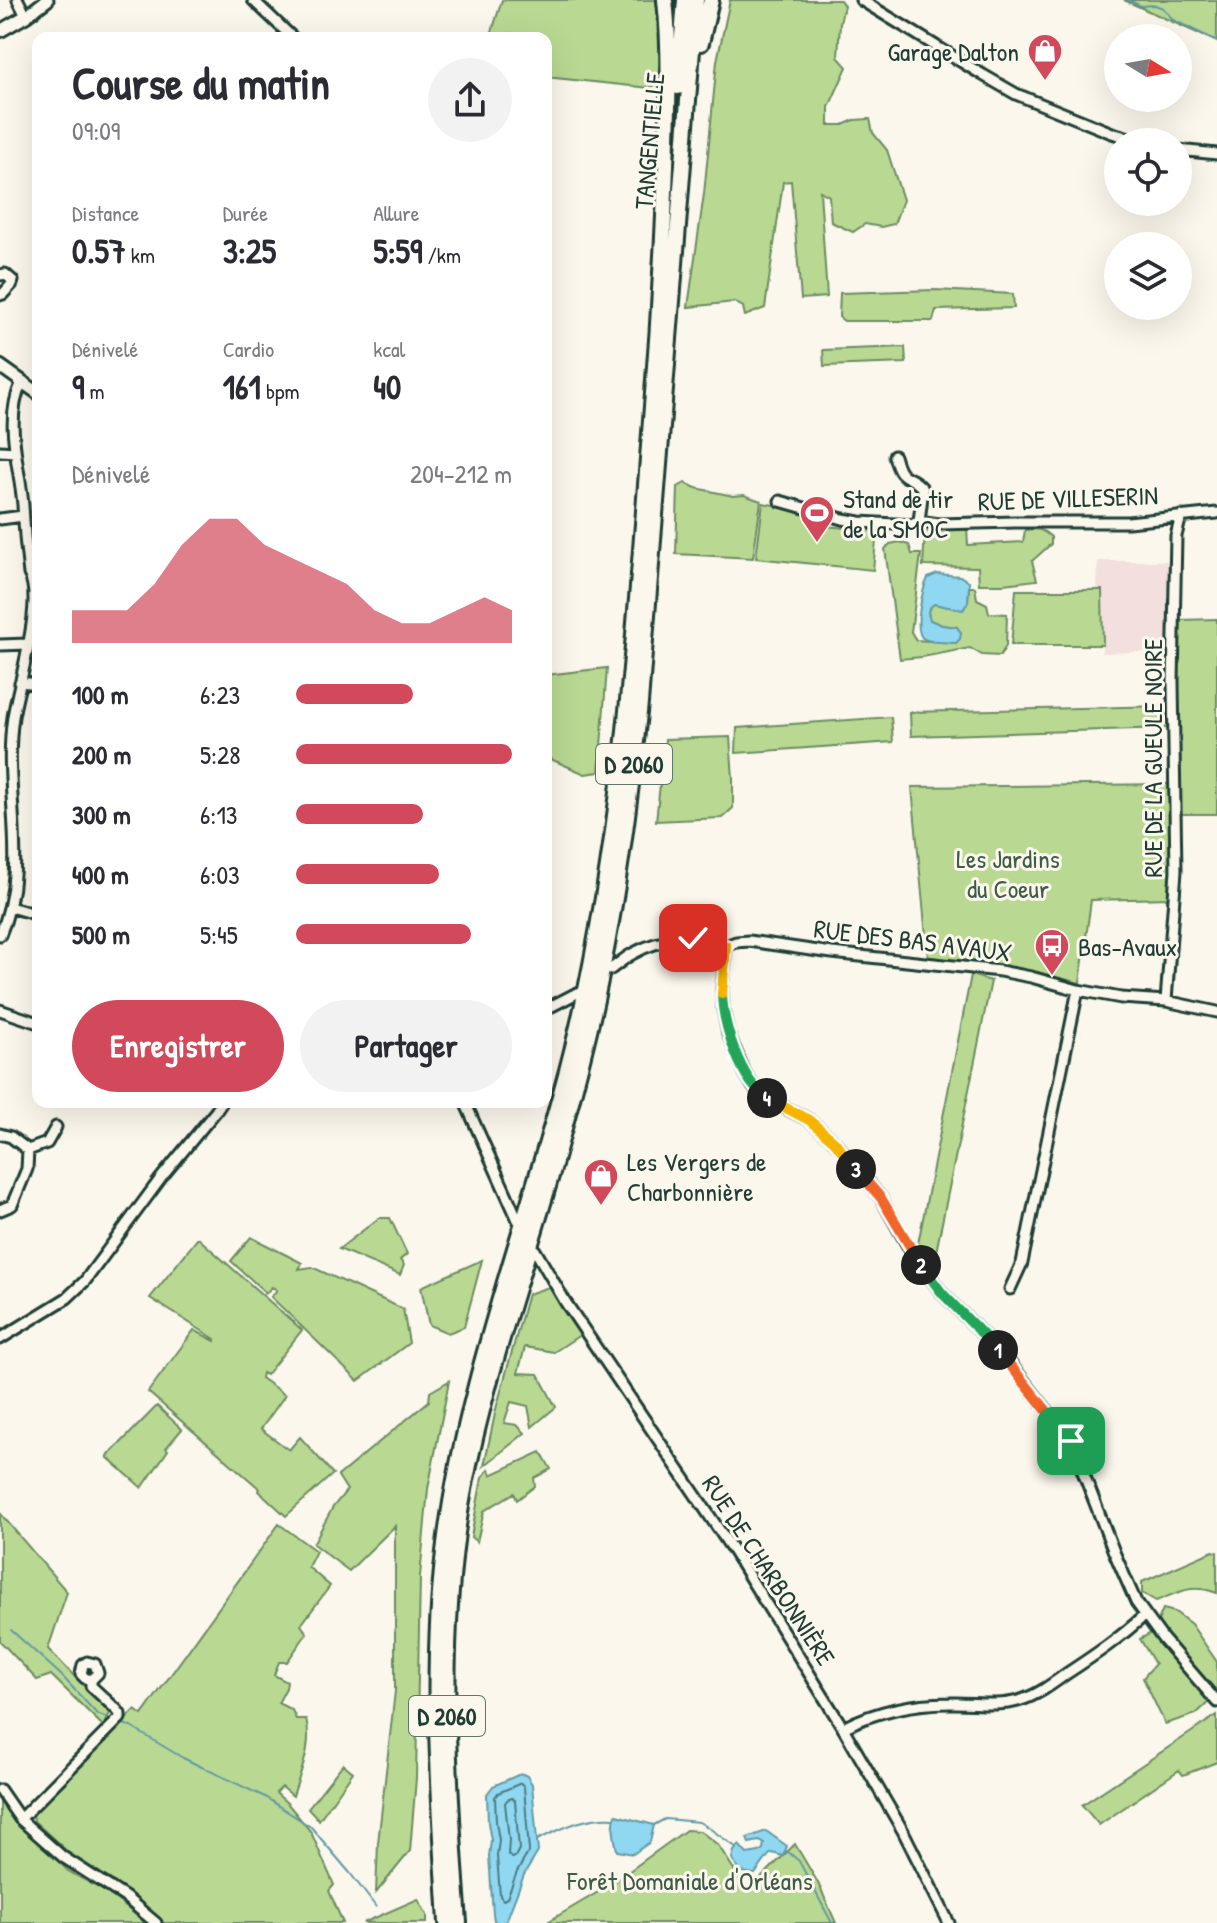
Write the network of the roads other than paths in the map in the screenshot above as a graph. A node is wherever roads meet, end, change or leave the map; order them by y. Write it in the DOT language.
graph roads {
  1 [pos="18,0"];
  2 [pos="47,0"];
  3 [pos="253,0"];
  4 [pos="665,0"];
  5 [pos="685,0"];
  6 [pos="696,0"];
  7 [pos="711,0"];
  8 [pos="861,0"];
  9 [pos="26,16"];
  10 [pos="0,31"];
  11 [pos="287,32"];
  12 [pos="1104,130"];
  13 [pos="1192,151"];
  14 [pos="1217,154"];
  15 [pos="682,182"];
  16 [pos="0,275"];
  17 [pos="661,285"];
  18 [pos="0,295"];
  19 [pos="0,366"];
  20 [pos="22,382"];
  21 [pos="32,389"];
  22 [pos="0,451"];
  23 [pos="15,452"];
  24 [pos="894,456"];
  25 [pos="780,501"];
  26 [pos="1217,513"];
  27 [pos="23,516"];
  28 [pos="1181,516"];
  29 [pos="0,519"];
  30 [pos="919,521"];
  31 [pos="32,578"];
  32 [pos="32,614"];
  33 [pos="28,644"];
  34 [pos="0,645"];
  35 [pos="20,682"];
  36 [pos="32,683"];
  37 [pos="10,907"];
  38 [pos="32,913"];
  39 [pos="0,935"];
  40 [pos="726,946"];
  41 [pos="611,969"];
  42 [pos="1078,990"];
  43 [pos="577,993"];
  44 [pos="1166,1001"];
  45 [pos="552,1006"];
  46 [pos="0,1010"];
  47 [pos="1217,1012"];
  48 [pos="32,1021"];
  49 [pos="218,1108"];
  50 [pos="468,1108"];
  51 [pos="56,1127"];
  52 [pos="0,1134"];
  53 [pos="28,1150"];
  54 [pos="0,1210"];
  55 [pos="518,1220"];
  56 [pos="535,1250"];
  57 [pos="1010,1289"];
  58 [pos="0,1339"];
  59 [pos="1145,1615"];
  60 [pos="91,1680"];
  61 [pos="1217,1702"];
  62 [pos="843,1728"];
  63 [pos="0,1790"];
  64 [pos="20,1819"];
  65 [pos="156,1923"];
  66 [pos="447,1923"];
  67 [pos="459,1923"];
  68 [pos="949,1923"];
  1 -- 9 [label="street"];
  2 -- 9 [label="street"];
  3 -- 11 [label="street"];
  4 -- 17 [label="highway"];
  5 -- 17 [label="highway, TANGENTIELLE / D 2060"];
  6 -- 15 [label="highway, D 2060"];
  7 -- 15 [label="highway"];
  8 -- 12 [label="street"];
  9 -- 10 [label="street"];
  13 -- 14 [label="street"];
  15 -- 67 [label="highway, D 2060"];
  16 -- 18 [label="street"];
  17 -- 66 [label="highway, D 2060"];
  19 -- 20 [label="street"];
  20 -- 21 [label="street"];
  20 -- 23 [label="street"];
  22 -- 23 [label="street"];
  23 -- 27 [label="street"];
  24 -- 30 [label="street"];
  25 -- 30 [label="street, RUE DE VILLESERIN"];
  26 -- 28 [label="street, RUE DE VILLESERIN"];
  27 -- 29 [label="street"];
  27 -- 31 [label="street"];
  28 -- 30 [label="street, RUE DE VILLESERIN"];
  28 -- 44 [label="street, RUE DE LA GUEULE NOIRE"];
  32 -- 33 [label="street"];
  33 -- 34 [label="street"];
  33 -- 35 [label="street"];
  35 -- 36 [label="street"];
  35 -- 37 [label="street"];
  37 -- 38 [label="street"];
  37 -- 39 [label="street"];
  40 -- 41 [label="street, RUE DES BAS AVAUX"];
  40 -- 42 [label="street, RUE DES BAS AVAUX"];
  40 -- 59 [label="street"];
  42 -- 44 [label="street, RUE DES BAS AVAUX"];
  42 -- 57 [label="street"];
  43 -- 45 [label="street"];
  44 -- 47 [label="street, RUE DES BAS AVAUX"];
  46 -- 48 [label="street"];
  49 -- 58 [label="street"];
  50 -- 55 [label="street"];
  51 -- 53 [label="street"];
  52 -- 53 [label="street"];
  53 -- 54 [label="street"];
  56 -- 62 [label="street, RUE DE CHARBONNIÈRE"];
  59 -- 61 [label="street"];
  59 -- 62 [label="street"];
  60 -- 64 [label="street"];
  62 -- 68 [label="street, RUE DE CHARBONNIÈRE"];
  63 -- 64 [label="street"];
  64 -- 65 [label="street"];
}
